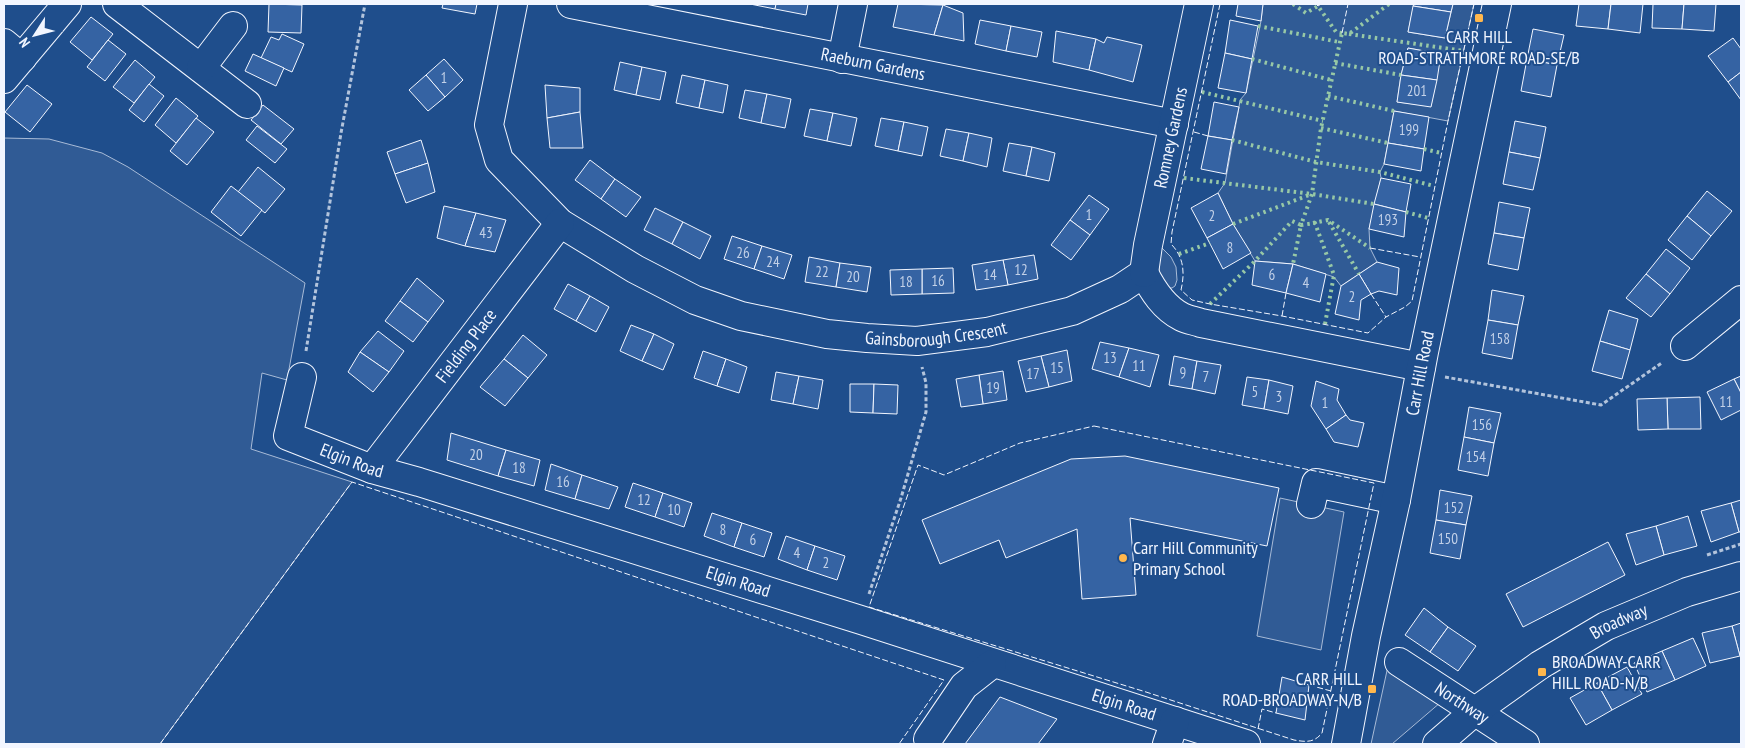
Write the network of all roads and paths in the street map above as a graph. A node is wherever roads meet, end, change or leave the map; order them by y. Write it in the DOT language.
graph roads {
  1 [pos="67,4"];
  2 [pos="117,4"];
  3 [pos="365,4"];
  4 [pos="513,4"];
  5 [pos="571,4"];
  6 [pos="853,4"];
  7 [pos="1199,4"];
  8 [pos="1497,4"];
  9 [pos="233,26"];
  10 [pos="13,51"];
  11 [pos="842,59"];
  12 [pos="201,68"];
  13 [pos="4,79"];
  14 [pos="247,104"];
  15 [pos="1174,124"];
  16 [pos="560,222"];
  17 [pos="1144,273"];
  18 [pos="1741,300"];
  19 [pos="917,341"];
  20 [pos="1685,346"];
  21 [pos="1435,374"];
  22 [pos="302,377"];
  23 [pos="372,469"];
  24 [pos="1396,500"];
  25 [pos="1311,504"];
  26 [pos="1741,544"];
  27 [pos="1702,557"];
  28 [pos="1741,576"];
  29 [pos="861,620"];
  30 [pos="1399,662"];
  31 [pos="992,664"];
  32 [pos="1474,712"];
  33 [pos="1171,733"];
  34 [pos="928,739"];
  35 [pos="1246,744"];
  36 [pos="1346,744"];
  37 [pos="1437,744"];
  38 [pos="1525,744"];
  1 -- 10 [label="street"];
  2 -- 12 [label="street"];
  3 -- 22 [label="path"];
  4 -- 16 [label="street, Gainsborough Crescent"];
  5 -- 11 [label="street, Raeburn Gardens"];
  6 -- 11 [label="street"];
  7 -- 15 [label="street, Romney Gardens"];
  8 -- 21 [label="street, Carr Hill Road"];
  9 -- 12 [label="street"];
  10 -- 13 [label="street"];
  11 -- 15 [label="street, Raeburn Gardens"];
  12 -- 14 [label="street"];
  15 -- 17 [label="street, Romney Gardens"];
  16 -- 19 [label="street, Gainsborough Crescent"];
  16 -- 23 [label="street, Fielding Place"];
  17 -- 19 [label="street, Gainsborough Crescent"];
  17 -- 21 [label="street"];
  18 -- 20 [label="street"];
  19 -- 29 [label="path"];
  20 -- 21 [label="path"];
  21 -- 24 [label="street, Carr Hill Road"];
  22 -- 23 [label="street, Elgin Road"];
  23 -- 29 [label="street, Elgin Road"];
  24 -- 25 [label="street"];
  24 -- 36 [label="street, Carr Hill Road"];
  26 -- 27 [label="path"];
  28 -- 32 [label="street, Broadway"];
  29 -- 31 [label="street, Elgin Road"];
  30 -- 32 [label="street, Northway"];
  31 -- 33 [label="street, Elgin Road"];
  31 -- 34 [label="street"];
  32 -- 37 [label="street, Broadway"];
  32 -- 38 [label="street, Northway"];
  33 -- 35 [label="street, Elgin Road"];
}
